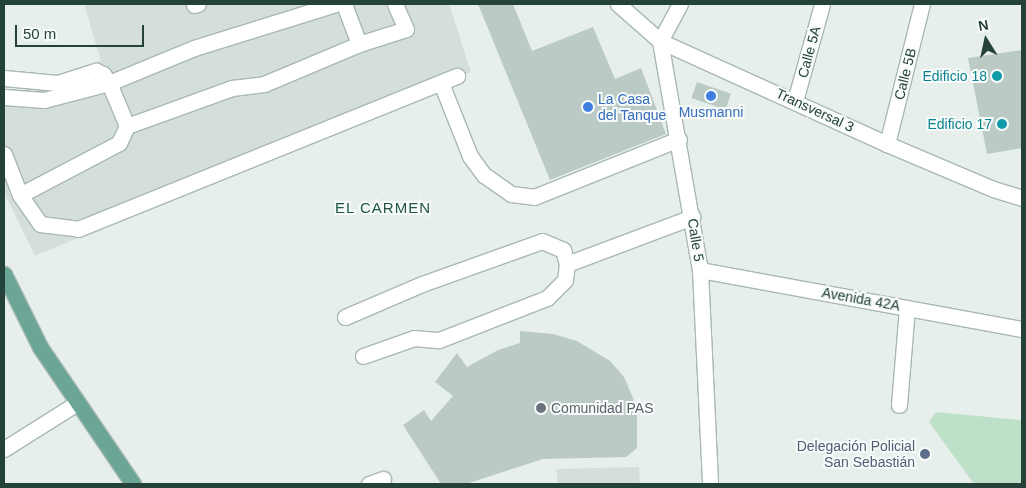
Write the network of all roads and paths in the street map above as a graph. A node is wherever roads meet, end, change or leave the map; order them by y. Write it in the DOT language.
graph roads {
  1 [pos="335,4"];
  2 [pos="344,4"];
  3 [pos="395,4"];
  4 [pos="618,4"];
  5 [pos="680,4"];
  6 [pos="822,4"];
  7 [pos="922,4"];
  8 [pos="660,42"];
  9 [pos="359,44"];
  10 [pos="457,76"];
  11 [pos="4,78"];
  12 [pos="109,83"];
  13 [pos="441,83"];
  14 [pos="4,97"];
  15 [pos="795,101"];
  16 [pos="127,126"];
  17 [pos="679,139"];
  18 [pos="887,144"];
  19 [pos="4,154"];
  20 [pos="20,195"];
  21 [pos="1022,198"];
  22 [pos="692,217"];
  23 [pos="567,264"];
  24 [pos="700,270"];
  25 [pos="5,280"];
  26 [pos="907,308"];
  27 [pos="345,317"];
  28 [pos="1022,329"];
  29 [pos="363,356"];
  30 [pos="77,404"];
  31 [pos="899,405"];
  32 [pos="4,449"];
  33 [pos="384,479"];
  34 [pos="133,484"];
  35 [pos="368,484"];
  36 [pos="710,484"];
  1 -- 12 [label="street"];
  2 -- 9 [label="street"];
  3 -- 9 [label="street"];
  4 -- 8 [label="street, Transversal 3"];
  5 -- 8 [label="street"];
  6 -- 15 [label="street, Calle 5A"];
  7 -- 18 [label="street, Calle 5B"];
  8 -- 15 [label="street, Transversal 3"];
  8 -- 17 [label="street, Calle 5"];
  9 -- 16 [label="street"];
  10 -- 13 [label="street"];
  11 -- 12 [label="street"];
  12 -- 14 [label="street"];
  12 -- 16 [label="street"];
  13 -- 17 [label="street"];
  13 -- 20 [label="street"];
  15 -- 18 [label="street, Transversal 3"];
  16 -- 20 [label="street"];
  17 -- 22 [label="street, Calle 5"];
  18 -- 21 [label="street, Transversal 3"];
  19 -- 20 [label="street"];
  22 -- 23 [label="street"];
  22 -- 24 [label="street, Calle 5"];
  23 -- 27 [label="street"];
  23 -- 29 [label="street"];
  24 -- 26 [label="street, Avenida 42A"];
  24 -- 36 [label="street, Calle 5"];
  25 -- 30 [label="main road"];
  26 -- 28 [label="street, Avenida 42A"];
  26 -- 31 [label="street"];
  30 -- 32 [label="street"];
  30 -- 34 [label="main road"];
  33 -- 35 [label="street"];
}
